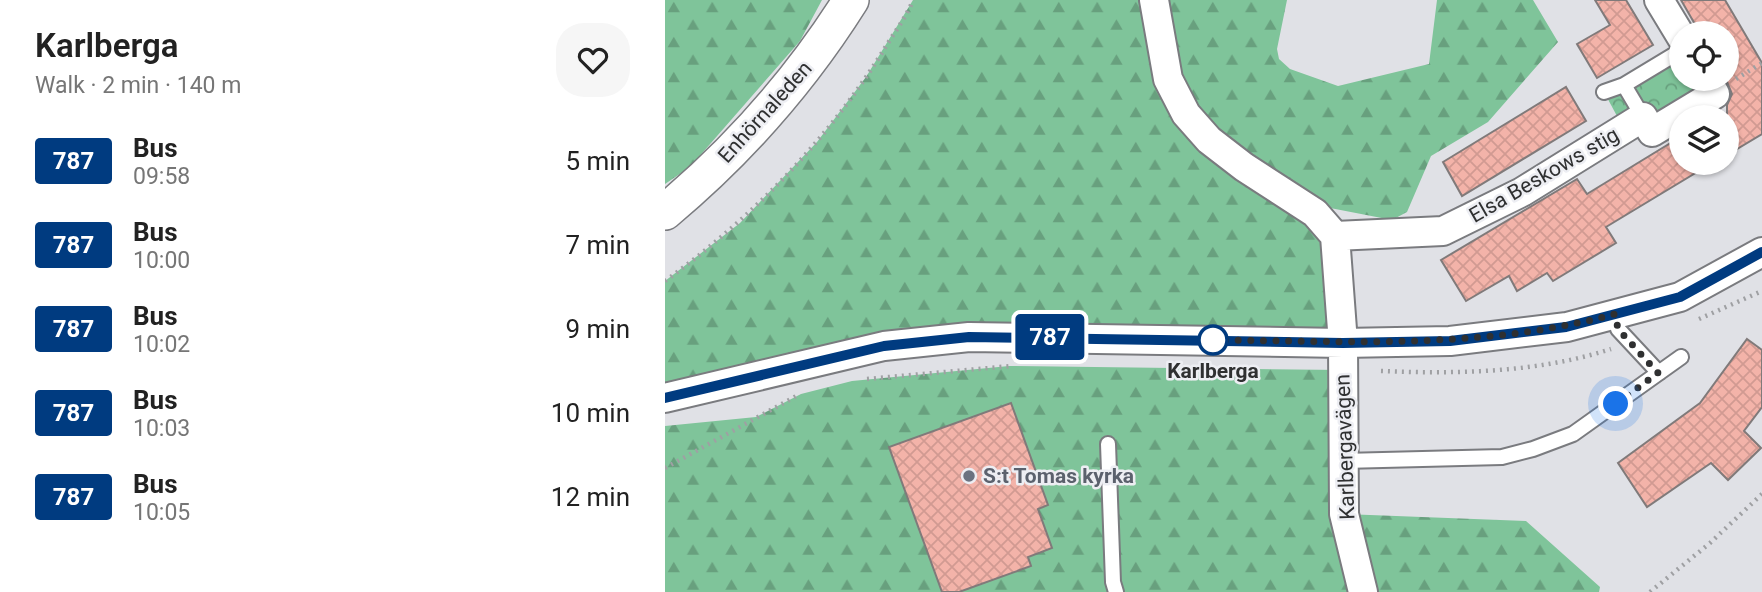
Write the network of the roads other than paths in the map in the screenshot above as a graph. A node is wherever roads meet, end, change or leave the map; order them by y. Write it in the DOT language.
graph roads {
  1 [pos="851,0"];
  2 [pos="1154,0"];
  3 [pos="1659,0"];
  4 [pos="1672,21"];
  5 [pos="1669,58"];
  6 [pos="1624,85"];
  7 [pos="1713,91"];
  8 [pos="1604,92"];
  9 [pos="1643,117"];
  10 [pos="665,212"];
  11 [pos="1335,236"];
  12 [pos="1762,252"];
  13 [pos="1615,314"];
  14 [pos="1343,343"];
  15 [pos="1681,357"];
  16 [pos="1658,373"];
  17 [pos="665,398"];
  18 [pos="1108,444"];
  19 [pos="1343,461"];
  20 [pos="1116,592"];
  21 [pos="1363,592"];
  1 -- 10 [label="street, Enhörnaleden"];
  2 -- 11 [label="street"];
  3 -- 4 [label="street"];
  5 -- 6 [label="lane"];
  6 -- 8 [label="lane"];
  6 -- 9 [label="lane"];
  7 -- 9 [label="street, Elsa Beskows stig"];
  9 -- 11 [label="street, Elsa Beskows stig"];
  11 -- 14 [label="street, Karlbergavägen"];
  12 -- 13 [label="street"];
  13 -- 14 [label="street"];
  13 -- 16 [label="lane"];
  14 -- 17 [label="street"];
  14 -- 19 [label="street, Karlbergavägen"];
  15 -- 16 [label="lane"];
  16 -- 19 [label="lane"];
  18 -- 20 [label="lane"];
  19 -- 21 [label="street, Karlbergavägen"];
}
